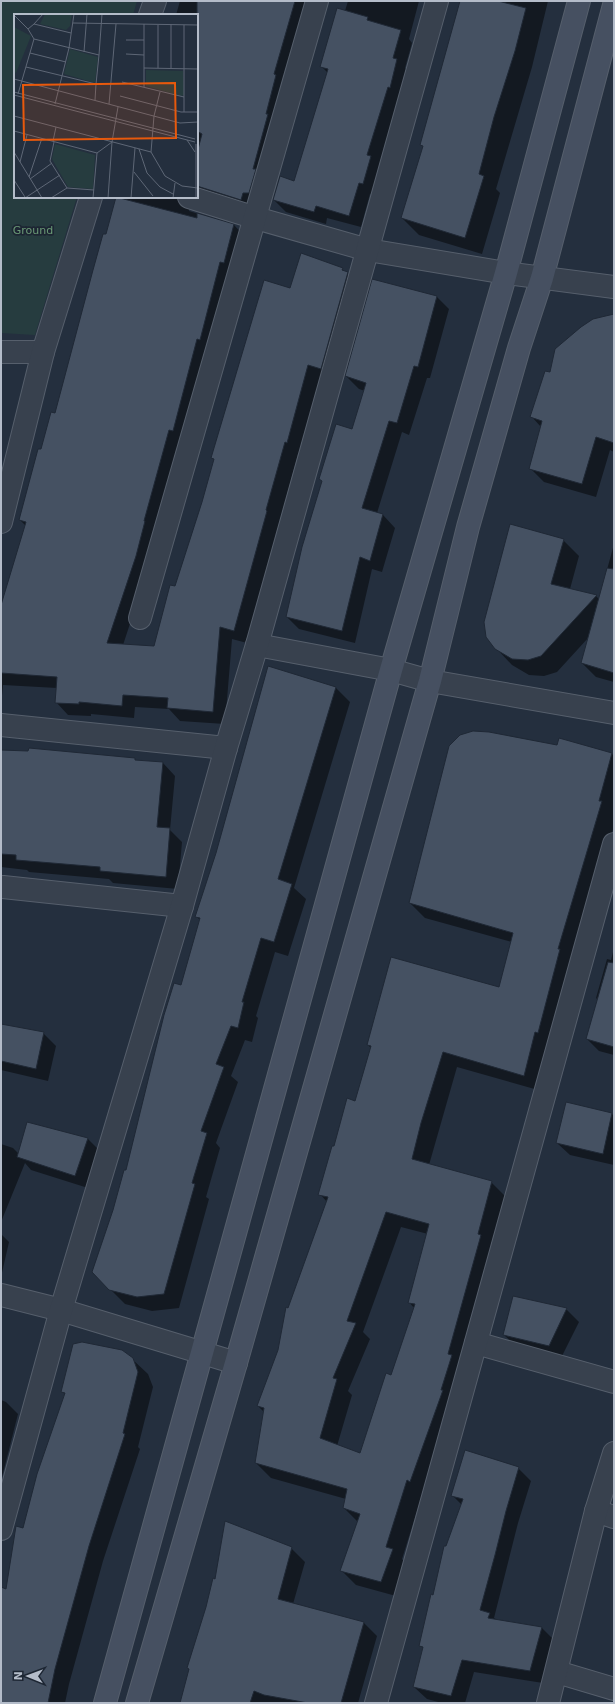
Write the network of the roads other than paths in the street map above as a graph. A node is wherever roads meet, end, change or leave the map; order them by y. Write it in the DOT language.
graph roads {
  1 [pos="155,1"];
  2 [pos="317,1"];
  3 [pos="437,1"];
  4 [pos="579,1"];
  5 [pos="614,5"];
  6 [pos="150,14"];
  7 [pos="91,198"];
  8 [pos="191,198"];
  9 [pos="256,218"];
  10 [pos="368,250"];
  11 [pos="506,273"];
  12 [pos="542,278"];
  13 [pos="614,287"];
  14 [pos="1,352"];
  15 [pos="43,352"];
  16 [pos="1,522"];
  17 [pos="140,618"];
  18 [pos="257,645"];
  19 [pos="391,670"];
  20 [pos="430,681"];
  21 [pos="614,713"];
  22 [pos="1,725"];
  23 [pos="226,748"];
  24 [pos="614,844"];
  25 [pos="2,889"];
  26 [pos="182,906"];
  27 [pos="1,1295"];
  28 [pos="61,1310"];
  29 [pos="476,1343"];
  30 [pos="202,1354"];
  31 [pos="236,1363"];
  32 [pos="614,1382"];
  33 [pos="614,1453"];
  34 [pos="605,1514"];
  35 [pos="1,1529"];
  36 [pos="557,1672"];
  37 [pos="614,1689"];
  38 [pos="105,1703"];
  39 [pos="137,1703"];
  40 [pos="376,1703"];
  41 [pos="548,1703"];
  1 -- 6 [label="street"];
  2 -- 9 [label="street"];
  3 -- 10 [label="street"];
  4 -- 11 [label="main road"];
  5 -- 12 [label="main road"];
  7 -- 15 [label="street"];
  8 -- 9 [label="street"];
  9 -- 10 [label="street"];
  9 -- 17 [label="street"];
  10 -- 11 [label="street"];
  10 -- 18 [label="street"];
  11 -- 12 [label="street"];
  11 -- 19 [label="main road"];
  12 -- 13 [label="street"];
  12 -- 20 [label="main road"];
  14 -- 15 [label="street"];
  15 -- 16 [label="street"];
  18 -- 19 [label="street"];
  18 -- 23 [label="street"];
  19 -- 20 [label="street"];
  19 -- 30 [label="main road"];
  20 -- 21 [label="street"];
  20 -- 31 [label="main road"];
  22 -- 23 [label="street"];
  23 -- 26 [label="street"];
  24 -- 29 [label="street"];
  25 -- 26 [label="street"];
  26 -- 28 [label="street"];
  27 -- 28 [label="street"];
  28 -- 30 [label="street"];
  28 -- 35 [label="street"];
  29 -- 32 [label="street"];
  29 -- 40 [label="street"];
  30 -- 31 [label="street"];
  30 -- 38 [label="main road"];
  31 -- 39 [label="main road"];
  33 -- 34 [label="street"];
  34 -- 36 [label="street"];
  36 -- 37 [label="street"];
  36 -- 41 [label="street"];
}
